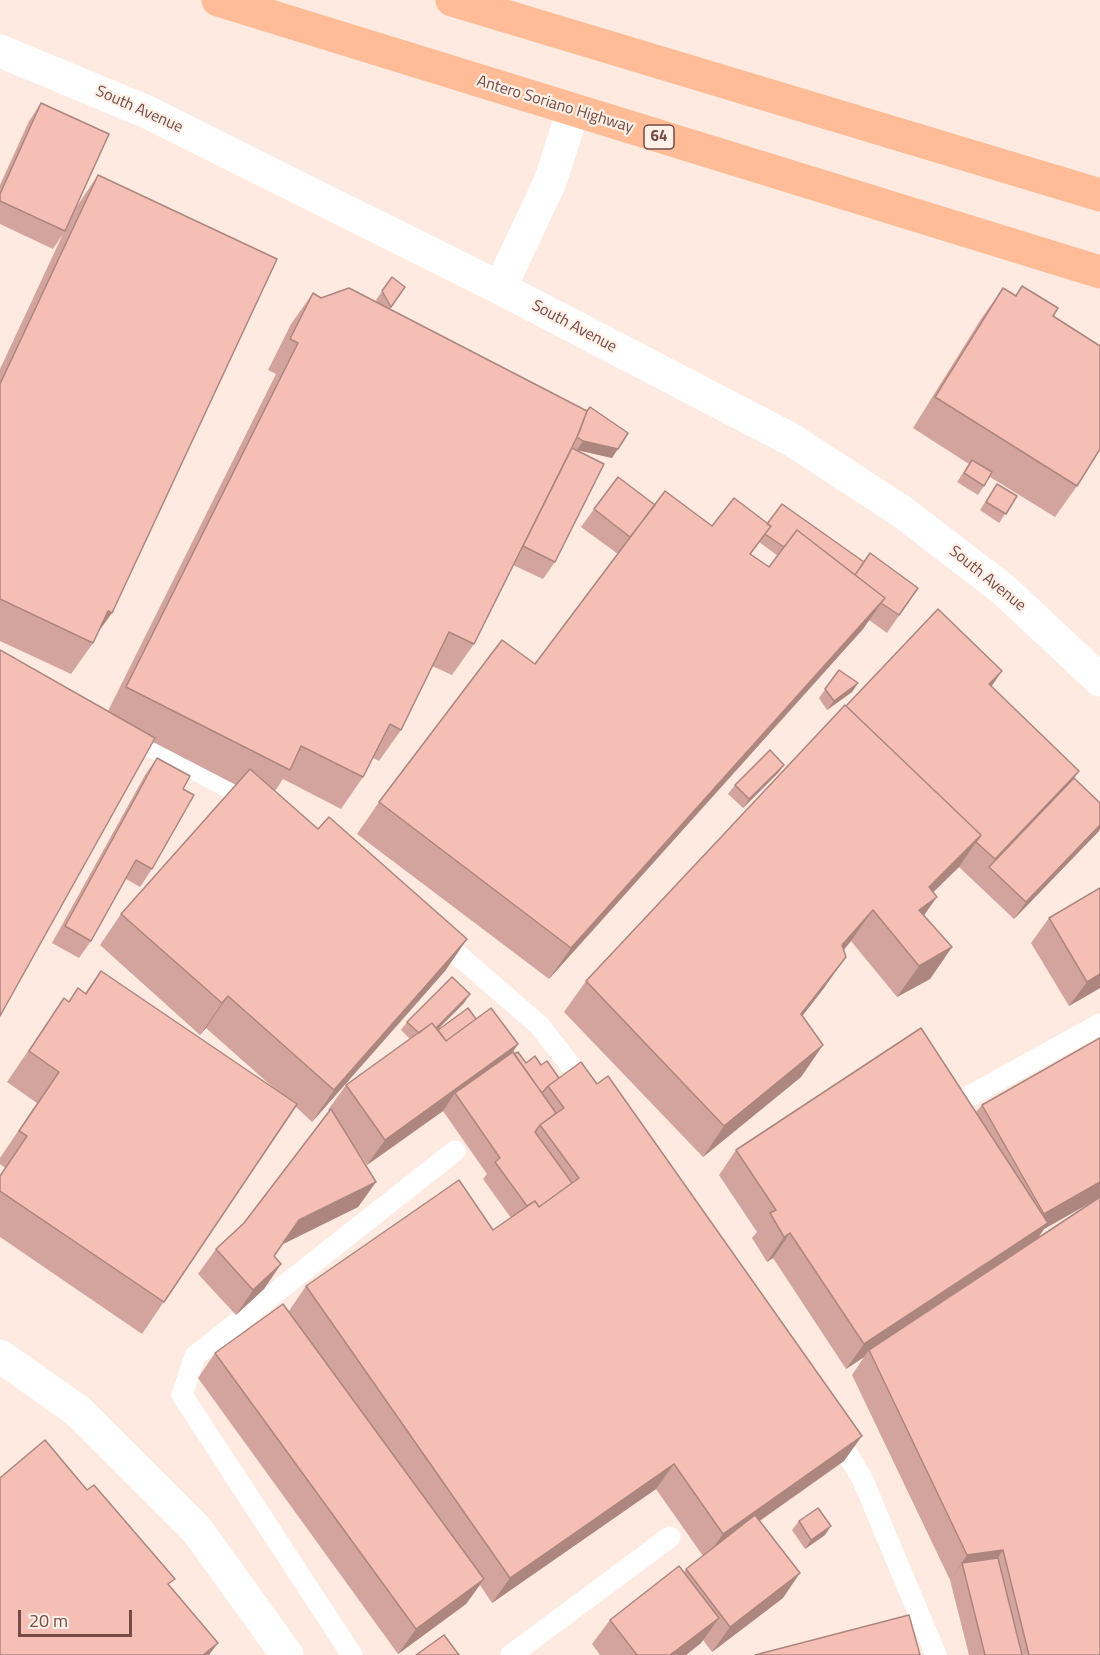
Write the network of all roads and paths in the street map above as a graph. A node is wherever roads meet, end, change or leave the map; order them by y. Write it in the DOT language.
graph roads {
  1 [pos="218,0"];
  2 [pos="452,0"];
  3 [pos="0,51"];
  4 [pos="573,111"];
  5 [pos="1100,195"];
  6 [pos="1100,272"];
  7 [pos="500,288"];
  8 [pos="1100,680"];
  9 [pos="108,724"];
  10 [pos="274,811"];
  11 [pos="422,924"];
  12 [pos="1100,1024"];
  13 [pos="957,1103"];
  14 [pos="604,1110"];
  15 [pos="455,1151"];
  16 [pos="0,1356"];
  17 [pos="825,1417"];
  18 [pos="670,1537"];
  19 [pos="287,1655"];
  20 [pos="352,1655"];
  21 [pos="511,1655"];
  22 [pos="936,1655"];
  1 -- 4 [label="main road, Antero Soriano Highway / 64"];
  2 -- 5 [label="main road"];
  3 -- 7 [label="street, South Avenue"];
  4 -- 6 [label="main road, Antero Soriano Highway / 64"];
  4 -- 7 [label="street"];
  7 -- 8 [label="street, South Avenue"];
  9 -- 10 [label="lane"];
  11 -- 14 [label="lane"];
  12 -- 13 [label="lane"];
  15 -- 20 [label="lane"];
  16 -- 19 [label="street"];
  17 -- 22 [label="lane"];
  18 -- 21 [label="lane"];
}
